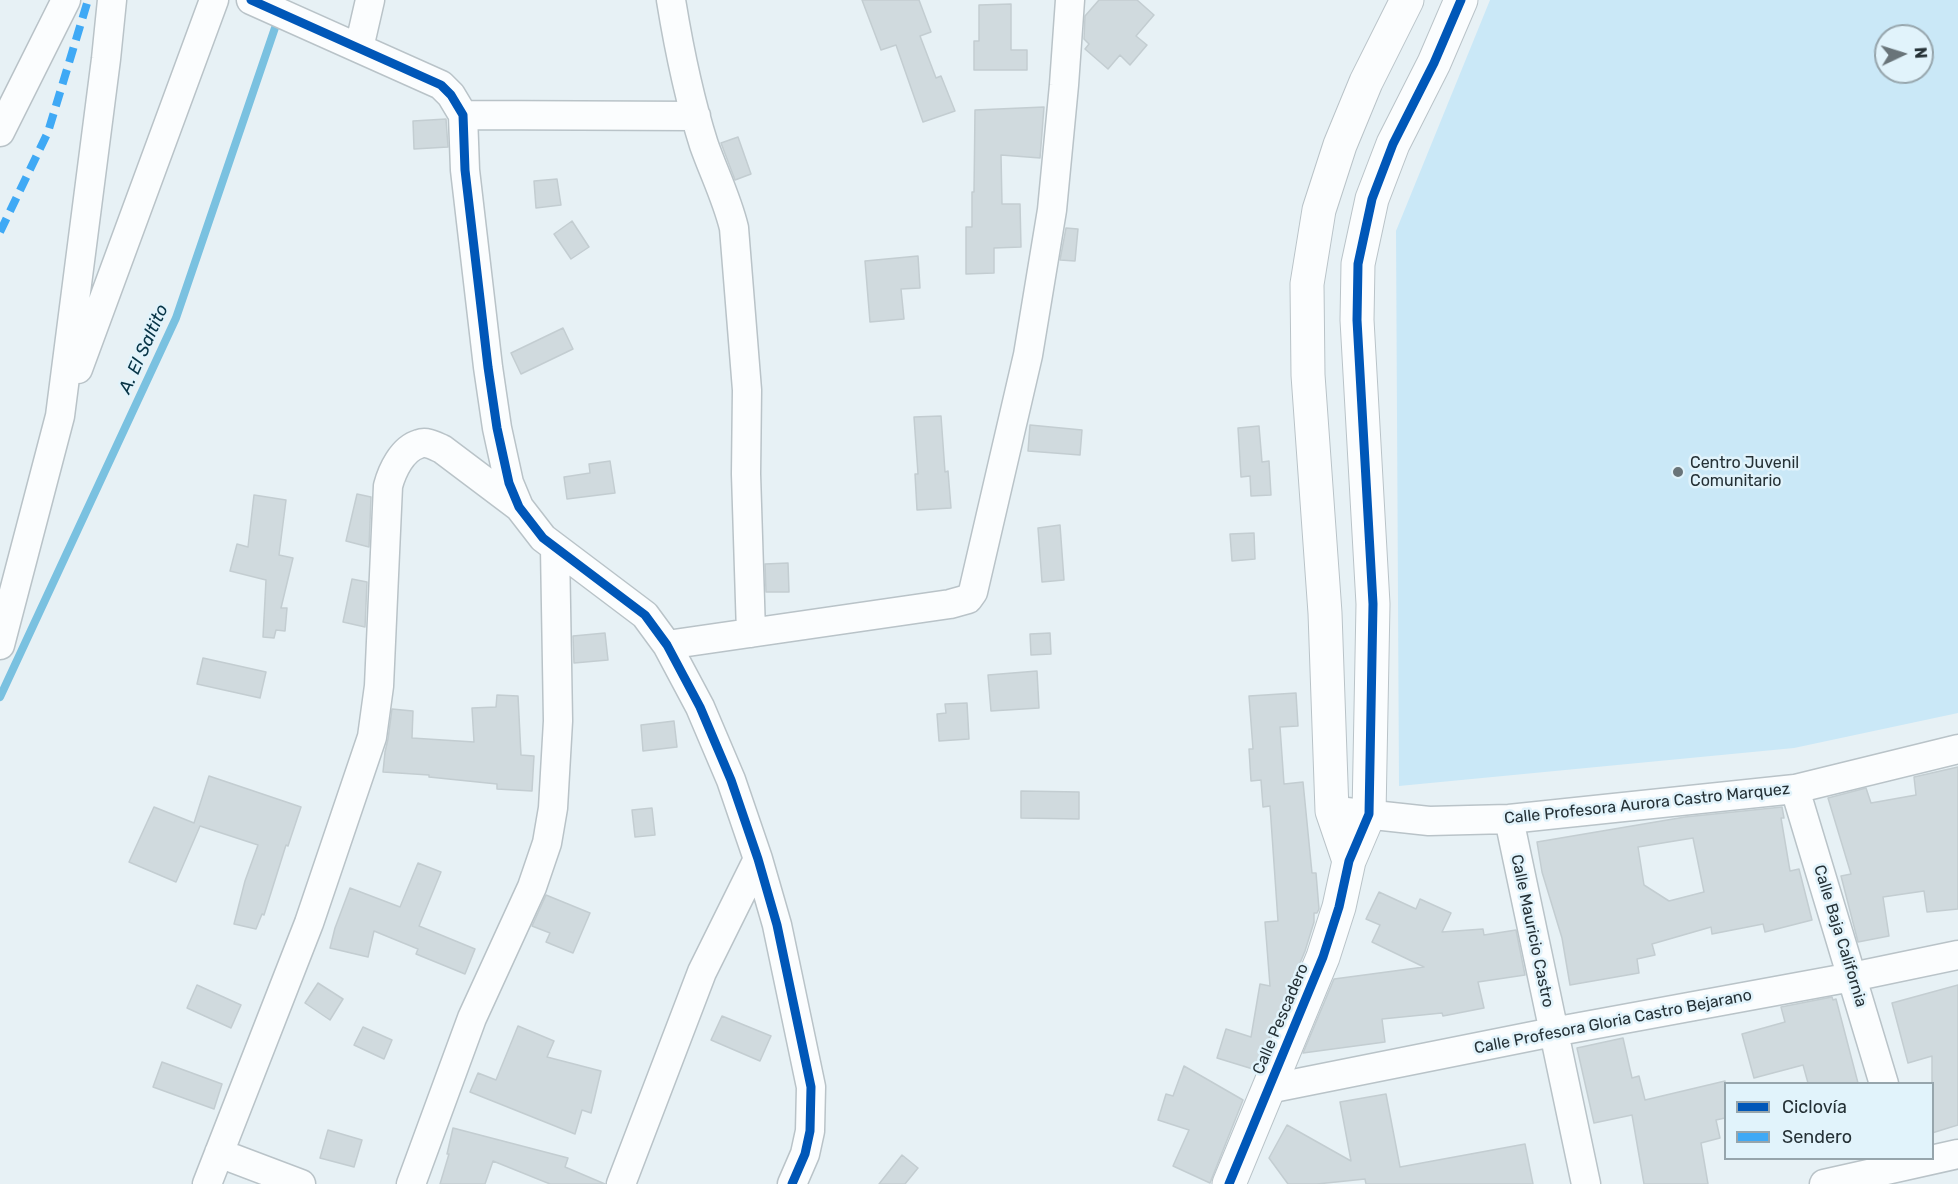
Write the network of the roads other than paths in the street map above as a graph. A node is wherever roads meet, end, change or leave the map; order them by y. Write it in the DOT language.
graph roads {
  1 [pos="66,0"];
  2 [pos="112,0"];
  3 [pos="214,0"];
  4 [pos="251,0"];
  5 [pos="370,0"];
  6 [pos="671,0"];
  7 [pos="1070,0"];
  8 [pos="1407,0"];
  9 [pos="1461,0"];
  10 [pos="359,48"];
  11 [pos="463,115"];
  12 [pos="696,116"];
  13 [pos="0,132"];
  14 [pos="60,416"];
  15 [pos="519,507"];
  16 [pos="555,548"];
  17 [pos="751,633"];
  18 [pos="0,645"];
  19 [pos="667,645"];
  20 [pos="1958,749"];
  21 [pos="1796,789"];
  22 [pos="1332,810"];
  23 [pos="1369,814"];
  24 [pos="1509,819"];
  25 [pos="759,859"];
  26 [pos="1349,861"];
  27 [pos="1958,955"];
  28 [pos="1852,977"];
  29 [pos="1553,1032"];
  30 [pos="1884,1082"];
  31 [pos="1268,1089"];
  32 [pos="219,1153"];
  33 [pos="1958,1154"];
  34 [pos="1910,1169"];
  35 [pos="207,1184"];
  36 [pos="301,1184"];
  37 [pos="411,1184"];
  38 [pos="621,1184"];
  39 [pos="792,1184"];
  40 [pos="1229,1184"];
  41 [pos="1586,1184"];
  42 [pos="1824,1184"];
  1 -- 13 [label="street"];
  2 -- 14 [label="street"];
  3 -- 14 [label="street"];
  4 -- 10 [label="street"];
  5 -- 10 [label="street"];
  6 -- 12 [label="street"];
  7 -- 17 [label="street"];
  8 -- 22 [label="street"];
  9 -- 23 [label="street"];
  10 -- 11 [label="street"];
  11 -- 12 [label="street"];
  11 -- 15 [label="street"];
  12 -- 17 [label="street"];
  14 -- 18 [label="street"];
  15 -- 16 [label="street"];
  15 -- 32 [label="street"];
  16 -- 19 [label="street"];
  16 -- 37 [label="street"];
  17 -- 19 [label="street"];
  19 -- 25 [label="street"];
  20 -- 21 [label="street, Calle Profesora Aurora Castro Marquez"];
  21 -- 24 [label="street, Calle Profesora Aurora Castro Marquez"];
  21 -- 28 [label="street, Calle Baja California"];
  22 -- 23 [label="street, Calle Profesora Aurora Castro Marquez"];
  22 -- 26 [label="street"];
  23 -- 24 [label="street, Calle Profesora Aurora Castro Marquez"];
  23 -- 26 [label="street, Calle Pescadero"];
  24 -- 29 [label="street, Calle Mauricio Castro"];
  25 -- 38 [label="street"];
  25 -- 39 [label="street"];
  26 -- 31 [label="street, Calle Pescadero"];
  27 -- 28 [label="street, Calle Profesora Gloria Castro Bejarano"];
  28 -- 29 [label="street, Calle Profesora Gloria Castro Bejarano"];
  28 -- 30 [label="street, Calle Baja California"];
  29 -- 31 [label="street, Calle Profesora Gloria Castro Bejarano"];
  29 -- 41 [label="street, Calle Mauricio Castro"];
  31 -- 40 [label="street, Calle Pescadero"];
  32 -- 35 [label="street"];
  32 -- 36 [label="street"];
  33 -- 34 [label="street"];
  34 -- 42 [label="street"];
}
